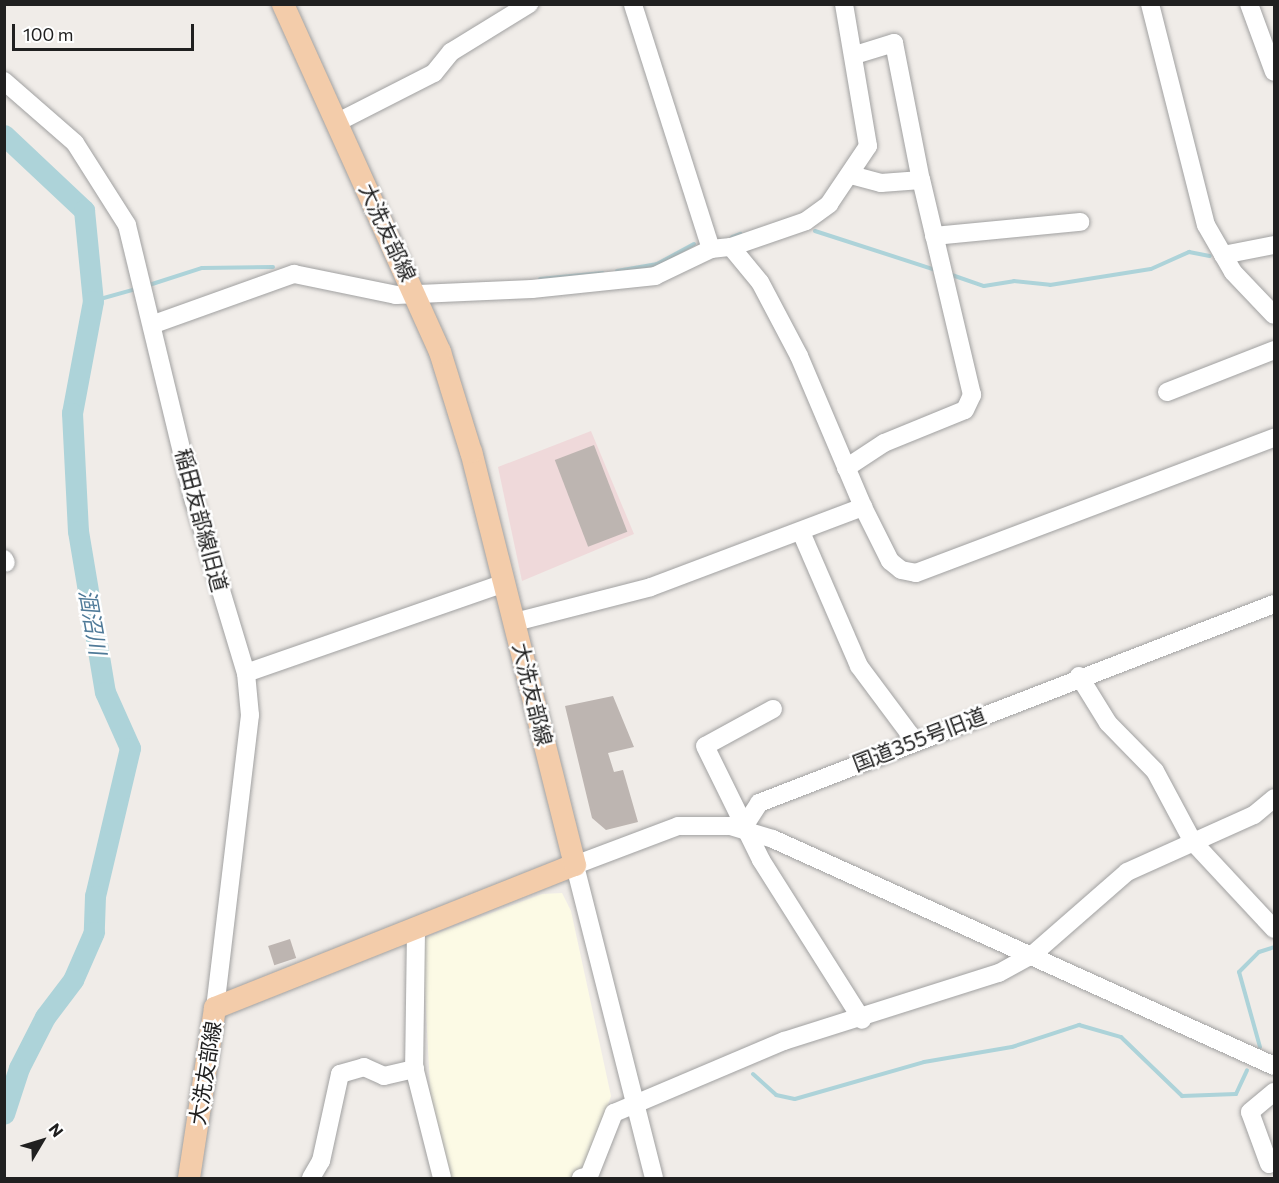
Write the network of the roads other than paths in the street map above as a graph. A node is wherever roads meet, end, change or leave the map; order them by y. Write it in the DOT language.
graph roads {
  1 [pos="283,4"];
  2 [pos="529,4"];
  3 [pos="633,4"];
  4 [pos="844,4"];
  5 [pos="1150,4"];
  6 [pos="1249,4"];
  7 [pos="855,56"];
  8 [pos="1275,72"];
  9 [pos="4,81"];
  10 [pos="336,123"];
  11 [pos="851,175"];
  12 [pos="921,180"];
  13 [pos="1080,222"];
  14 [pos="934,236"];
  15 [pos="1275,245"];
  16 [pos="731,247"];
  17 [pos="711,249"];
  18 [pos="1223,255"];
  19 [pos="417,295"];
  20 [pos="1275,315"];
  21 [pos="154,324"];
  22 [pos="1275,350"];
  23 [pos="1167,392"];
  24 [pos="1275,438"];
  25 [pos="846,468"];
  26 [pos="863,507"];
  27 [pos="801,532"];
  28 [pos="504,583"];
  29 [pos="1275,604"];
  30 [pos="515,622"];
  31 [pos="246,673"];
  32 [pos="1079,676"];
  33 [pos="773,709"];
  34 [pos="915,741"];
  35 [pos="1275,798"];
  36 [pos="744,828"];
  37 [pos="1193,843"];
  38 [pos="575,865"];
  39 [pos="1275,929"];
  40 [pos="416,931"];
  41 [pos="1032,955"];
  42 [pos="215,1008"];
  43 [pos="862,1020"];
  44 [pos="1275,1066"];
  45 [pos="415,1069"];
  46 [pos="1275,1092"];
  47 [pos="636,1104"];
  48 [pos="1269,1164"];
  49 [pos="189,1179"];
  50 [pos="311,1179"];
  51 [pos="442,1179"];
  52 [pos="581,1179"];
  53 [pos="654,1179"];
  1 -- 10 [label="main road, 大洗友部線"];
  2 -- 10 [label="street"];
  3 -- 17 [label="street"];
  4 -- 7 [label="street"];
  5 -- 18 [label="street"];
  6 -- 8 [label="street"];
  7 -- 11 [label="street"];
  7 -- 12 [label="street"];
  9 -- 21 [label="street, 稲田友部線旧道"];
  10 -- 19 [label="main road, 大洗友部線"];
  11 -- 12 [label="street"];
  11 -- 16 [label="street"];
  12 -- 14 [label="street"];
  13 -- 14 [label="street"];
  14 -- 25 [label="street"];
  15 -- 18 [label="street"];
  16 -- 17 [label="street"];
  16 -- 25 [label="street"];
  17 -- 19 [label="street"];
  18 -- 20 [label="street"];
  19 -- 21 [label="street"];
  19 -- 28 [label="main road, 大洗友部線"];
  21 -- 31 [label="street, 稲田友部線旧道"];
  22 -- 23 [label="street"];
  24 -- 26 [label="street"];
  25 -- 26 [label="street"];
  26 -- 27 [label="street"];
  27 -- 30 [label="street"];
  27 -- 34 [label="street"];
  28 -- 30 [label="main road, 大洗友部線"];
  28 -- 31 [label="street"];
  29 -- 32 [label="street, 国道355号旧道"];
  30 -- 38 [label="main road, 大洗友部線"];
  31 -- 42 [label="street, 稲田友部線旧道"];
  32 -- 34 [label="street, 国道355号旧道"];
  32 -- 37 [label="street"];
  33 -- 36 [label="street"];
  34 -- 36 [label="street, 国道355号旧道"];
  35 -- 37 [label="street"];
  36 -- 38 [label="street"];
  36 -- 41 [label="street"];
  36 -- 43 [label="street"];
  37 -- 39 [label="street"];
  37 -- 41 [label="street"];
  38 -- 40 [label="main road, 大洗友部線"];
  38 -- 47 [label="street"];
  40 -- 42 [label="main road, 大洗友部線"];
  40 -- 45 [label="street"];
  41 -- 43 [label="street"];
  41 -- 44 [label="street"];
  42 -- 49 [label="main road, 大洗友部線"];
  43 -- 47 [label="street"];
  45 -- 50 [label="street"];
  45 -- 51 [label="street"];
  46 -- 48 [label="street"];
  47 -- 52 [label="street"];
  47 -- 53 [label="street"];
}
